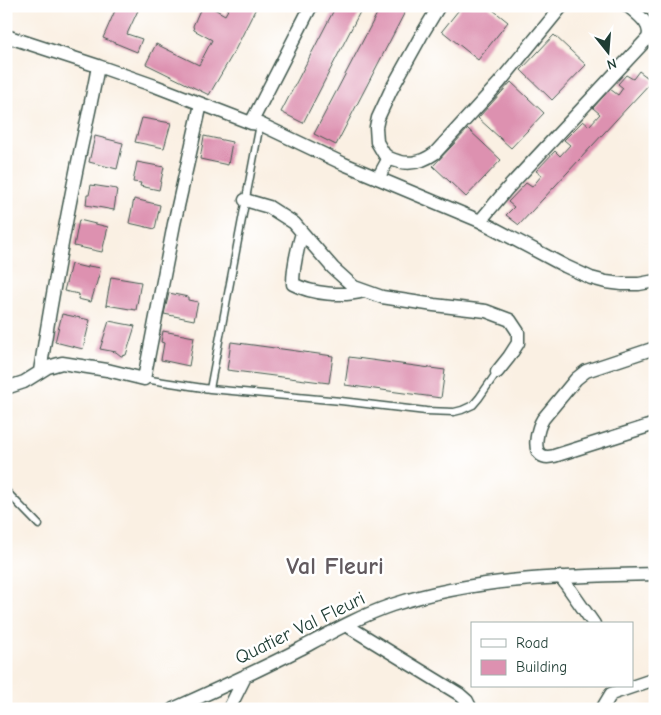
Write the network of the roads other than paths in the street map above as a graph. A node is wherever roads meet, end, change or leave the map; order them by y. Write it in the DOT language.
graph roads {
  1 [pos="311,6"];
  2 [pos="439,6"];
  3 [pos="562,6"];
  4 [pos="628,6"];
  5 [pos="6,36"];
  6 [pos="651,41"];
  7 [pos="98,66"];
  8 [pos="201,104"];
  9 [pos="255,123"];
  10 [pos="389,158"];
  11 [pos="378,178"];
  12 [pos="245,200"];
  13 [pos="480,221"];
  14 [pos="302,233"];
  15 [pos="655,281"];
  16 [pos="366,291"];
  17 [pos="655,348"];
  18 [pos="40,371"];
  19 [pos="497,372"];
  20 [pos="144,379"];
  21 [pos="6,388"];
  22 [pos="210,389"];
  23 [pos="655,424"];
  24 [pos="6,491"];
  25 [pos="39,525"];
  26 [pos="655,574"];
  27 [pos="561,577"];
  28 [pos="593,622"];
  29 [pos="346,625"];
  30 [pos="246,675"];
  31 [pos="655,679"];
  32 [pos="634,684"];
  33 [pos="612,690"];
  34 [pos="173,709"];
  35 [pos="229,709"];
  36 [pos="471,709"];
  37 [pos="602,709"];
  1 -- 9 [label="street"];
  2 -- 10 [label="street"];
  3 -- 10 [label="street"];
  4 -- 6 [label="street"];
  5 -- 7 [label="street"];
  6 -- 13 [label="street"];
  7 -- 8 [label="street"];
  7 -- 18 [label="street"];
  8 -- 9 [label="street"];
  8 -- 20 [label="street"];
  9 -- 11 [label="street"];
  9 -- 12 [label="lane"];
  10 -- 11 [label="street"];
  11 -- 13 [label="street"];
  12 -- 14 [label="street"];
  12 -- 22 [label="lane"];
  13 -- 15 [label="street"];
  14 -- 16 [label="street"];
  14 -- 16 [label="street"];
  16 -- 19 [label="street"];
  17 -- 23 [label="street"];
  18 -- 20 [label="street"];
  18 -- 21 [label="street"];
  19 -- 22 [label="lane"];
  20 -- 22 [label="lane"];
  24 -- 25 [label="lane"];
  26 -- 27 [label="street, Quatier Val Fleuri"];
  27 -- 28 [label="street"];
  27 -- 29 [label="street, Quatier Val Fleuri"];
  29 -- 30 [label="street, Quatier Val Fleuri"];
  29 -- 36 [label="street"];
  30 -- 34 [label="street, Quatier Val Fleuri"];
  30 -- 35 [label="street"];
  31 -- 32 [label="street"];
  33 -- 37 [label="street"];
}
